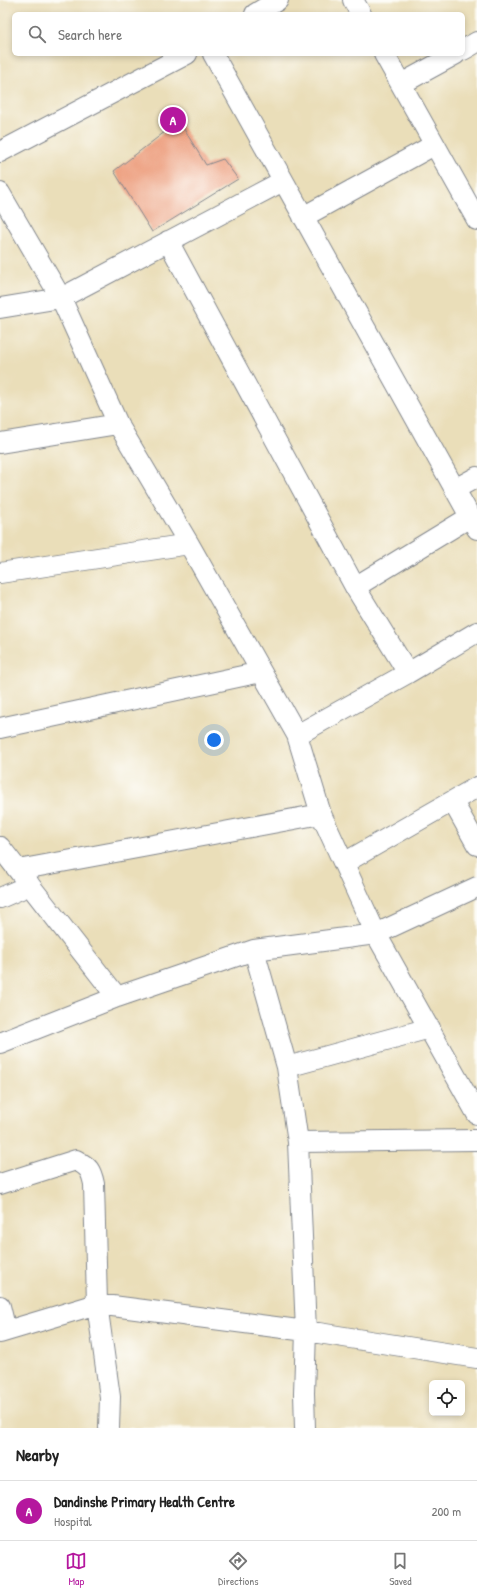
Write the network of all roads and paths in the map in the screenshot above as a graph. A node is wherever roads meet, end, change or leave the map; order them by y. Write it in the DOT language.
graph roads {
  1 [pos="278,0"];
  2 [pos="353,0"];
  3 [pos="258,12"];
  4 [pos="360,12"];
  5 [pos="477,42"];
  6 [pos="465,49"];
  7 [pos="183,56"];
  8 [pos="214,56"];
  9 [pos="385,56"];
  10 [pos="452,56"];
  11 [pos="400,84"];
  12 [pos="434,144"];
  13 [pos="0,152"];
  14 [pos="283,181"];
  15 [pos="470,191"];
  16 [pos="0,193"];
  17 [pos="303,217"];
  18 [pos="477,220"];
  19 [pos="168,241"];
  20 [pos="61,298"];
  21 [pos="0,308"];
  22 [pos="118,424"];
  23 [pos="0,442"];
  24 [pos="477,477"];
  25 [pos="455,489"];
  26 [pos="473,523"];
  27 [pos="189,544"];
  28 [pos="0,573"];
  29 [pos="355,586"];
  30 [pos="477,632"];
  31 [pos="261,672"];
  32 [pos="408,673"];
  33 [pos="0,728"];
  34 [pos="297,735"];
  35 [pos="477,787"];
  36 [pos="453,802"];
  37 [pos="321,814"];
  38 [pos="477,845"];
  39 [pos="0,847"];
  40 [pos="344,863"];
  41 [pos="24,878"];
  42 [pos="477,887"];
  43 [pos="0,898"];
  44 [pos="376,934"];
  45 [pos="254,950"];
  46 [pos="117,997"];
  47 [pos="430,1028"];
  48 [pos="0,1042"];
  49 [pos="287,1067"];
  50 [pos="477,1114"];
  51 [pos="477,1140"];
  52 [pos="298,1142"];
  53 [pos="0,1184"];
  54 [pos="97,1304"];
  55 [pos="0,1306"];
  56 [pos="306,1331"];
  57 [pos="3,1332"];
  58 [pos="477,1358"];
  59 [pos="109,1428"];
  60 [pos="306,1428"];
  1 -- 3 [label="street"];
  2 -- 4 [label="street"];
  5 -- 6 [label="street"];
  7 -- 13 [label="street"];
  8 -- 14 [label="street"];
  9 -- 11 [label="street"];
  10 -- 11 [label="street"];
  11 -- 12 [label="street"];
  12 -- 15 [label="street"];
  12 -- 17 [label="street"];
  14 -- 17 [label="street"];
  14 -- 19 [label="street"];
  15 -- 18 [label="street"];
  16 -- 20 [label="street"];
  17 -- 25 [label="street"];
  19 -- 20 [label="street"];
  19 -- 29 [label="street"];
  20 -- 21 [label="street"];
  20 -- 22 [label="street"];
  22 -- 23 [label="street"];
  22 -- 27 [label="street"];
  24 -- 25 [label="street"];
  25 -- 26 [label="street"];
  26 -- 29 [label="street"];
  27 -- 28 [label="street"];
  27 -- 31 [label="street"];
  29 -- 32 [label="street"];
  30 -- 32 [label="street"];
  31 -- 33 [label="street"];
  31 -- 34 [label="street"];
  32 -- 34 [label="street"];
  34 -- 37 [label="street"];
  35 -- 36 [label="street"];
  36 -- 38 [label="street"];
  36 -- 40 [label="street"];
  37 -- 40 [label="street"];
  37 -- 41 [label="street"];
  39 -- 41 [label="street"];
  40 -- 44 [label="street"];
  41 -- 43 [label="street"];
  41 -- 46 [label="street"];
  42 -- 44 [label="street"];
  44 -- 45 [label="street"];
  44 -- 47 [label="street"];
  45 -- 46 [label="street"];
  45 -- 49 [label="street"];
  46 -- 48 [label="street"];
  47 -- 49 [label="street"];
  47 -- 50 [label="street"];
  49 -- 52 [label="street"];
  51 -- 52 [label="street"];
  52 -- 56 [label="street"];
  53 -- 54 [label="street"];
  54 -- 56 [label="street"];
  54 -- 57 [label="street"];
  54 -- 59 [label="street"];
  55 -- 57 [label="street"];
  56 -- 58 [label="street"];
  56 -- 60 [label="street"];
}
